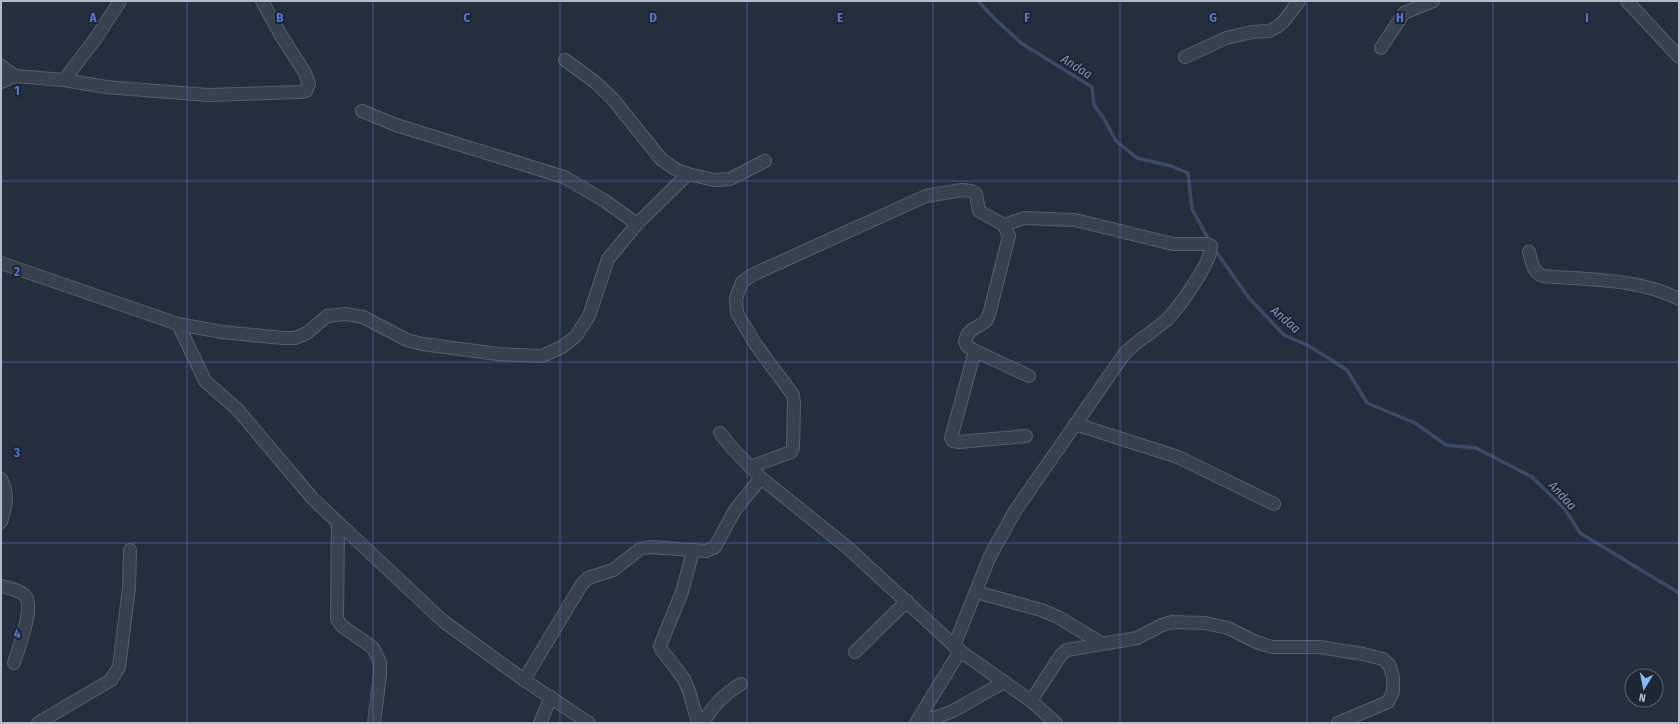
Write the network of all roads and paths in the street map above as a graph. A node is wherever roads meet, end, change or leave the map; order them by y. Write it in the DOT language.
graph roads {
  1 [pos="120,1"];
  2 [pos="262,1"];
  3 [pos="1299,1"];
  4 [pos="1433,1"];
  5 [pos="1627,1"];
  6 [pos="1381,48"];
  7 [pos="1185,57"];
  8 [pos="1679,57"];
  9 [pos="565,60"];
  10 [pos="1,66"];
  11 [pos="15,76"];
  12 [pos="64,80"];
  13 [pos="1,82"];
  14 [pos="362,110"];
  15 [pos="765,161"];
  16 [pos="688,174"];
  17 [pos="637,224"];
  18 [pos="1004,224"];
  19 [pos="1529,252"];
  20 [pos="1,263"];
  21 [pos="1679,299"];
  22 [pos="178,324"];
  23 [pos="975,351"];
  24 [pos="1029,376"];
  25 [pos="1075,424"];
  26 [pos="720,433"];
  27 [pos="1026,436"];
  28 [pos="750,468"];
  29 [pos="761,478"];
  30 [pos="1,479"];
  31 [pos="1274,504"];
  32 [pos="1,522"];
  33 [pos="338,523"];
  34 [pos="130,550"];
  35 [pos="693,551"];
  36 [pos="1,586"];
  37 [pos="976,592"];
  38 [pos="907,601"];
  39 [pos="1101,643"];
  40 [pos="957,648"];
  41 [pos="855,652"];
  42 [pos="14,663"];
  43 [pos="524,680"];
  44 [pos="1004,682"];
  45 [pos="741,684"];
  46 [pos="551,698"];
  47 [pos="1031,701"];
  48 [pos="917,722"];
  49 [pos="38,723"];
  50 [pos="374,723"];
  51 [pos="540,723"];
  52 [pos="589,723"];
  53 [pos="698,723"];
  54 [pos="703,723"];
  55 [pos="1056,723"];
  56 [pos="1338,723"];
  1 -- 12 [label="street"];
  2 -- 12 [label="street"];
  3 -- 7 [label="street"];
  4 -- 6 [label="street"];
  5 -- 8 [label="street"];
  9 -- 16 [label="street"];
  10 -- 11 [label="street"];
  11 -- 12 [label="street"];
  11 -- 13 [label="street"];
  14 -- 17 [label="street"];
  15 -- 16 [label="street"];
  16 -- 17 [label="street"];
  17 -- 22 [label="street"];
  18 -- 23 [label="street"];
  18 -- 25 [label="street"];
  18 -- 28 [label="street"];
  19 -- 21 [label="street"];
  20 -- 22 [label="street"];
  22 -- 33 [label="street"];
  23 -- 24 [label="street"];
  23 -- 27 [label="street"];
  25 -- 31 [label="street"];
  25 -- 37 [label="street"];
  26 -- 28 [label="street"];
  28 -- 29 [label="street"];
  29 -- 35 [label="street"];
  29 -- 38 [label="street"];
  30 -- 32 [label="street"];
  33 -- 43 [label="street"];
  33 -- 50 [label="street"];
  34 -- 49 [label="street"];
  35 -- 43 [label="street"];
  35 -- 53 [label="street"];
  36 -- 42 [label="street"];
  37 -- 39 [label="street"];
  37 -- 40 [label="street"];
  38 -- 40 [label="street"];
  38 -- 41 [label="street"];
  39 -- 47 [label="street"];
  39 -- 56 [label="street"];
  40 -- 44 [label="street"];
  40 -- 48 [label="street"];
  43 -- 46 [label="street"];
  44 -- 47 [label="street"];
  44 -- 48 [label="street"];
  45 -- 54 [label="street"];
  46 -- 51 [label="street"];
  46 -- 52 [label="street"];
  47 -- 55 [label="street"];
}
